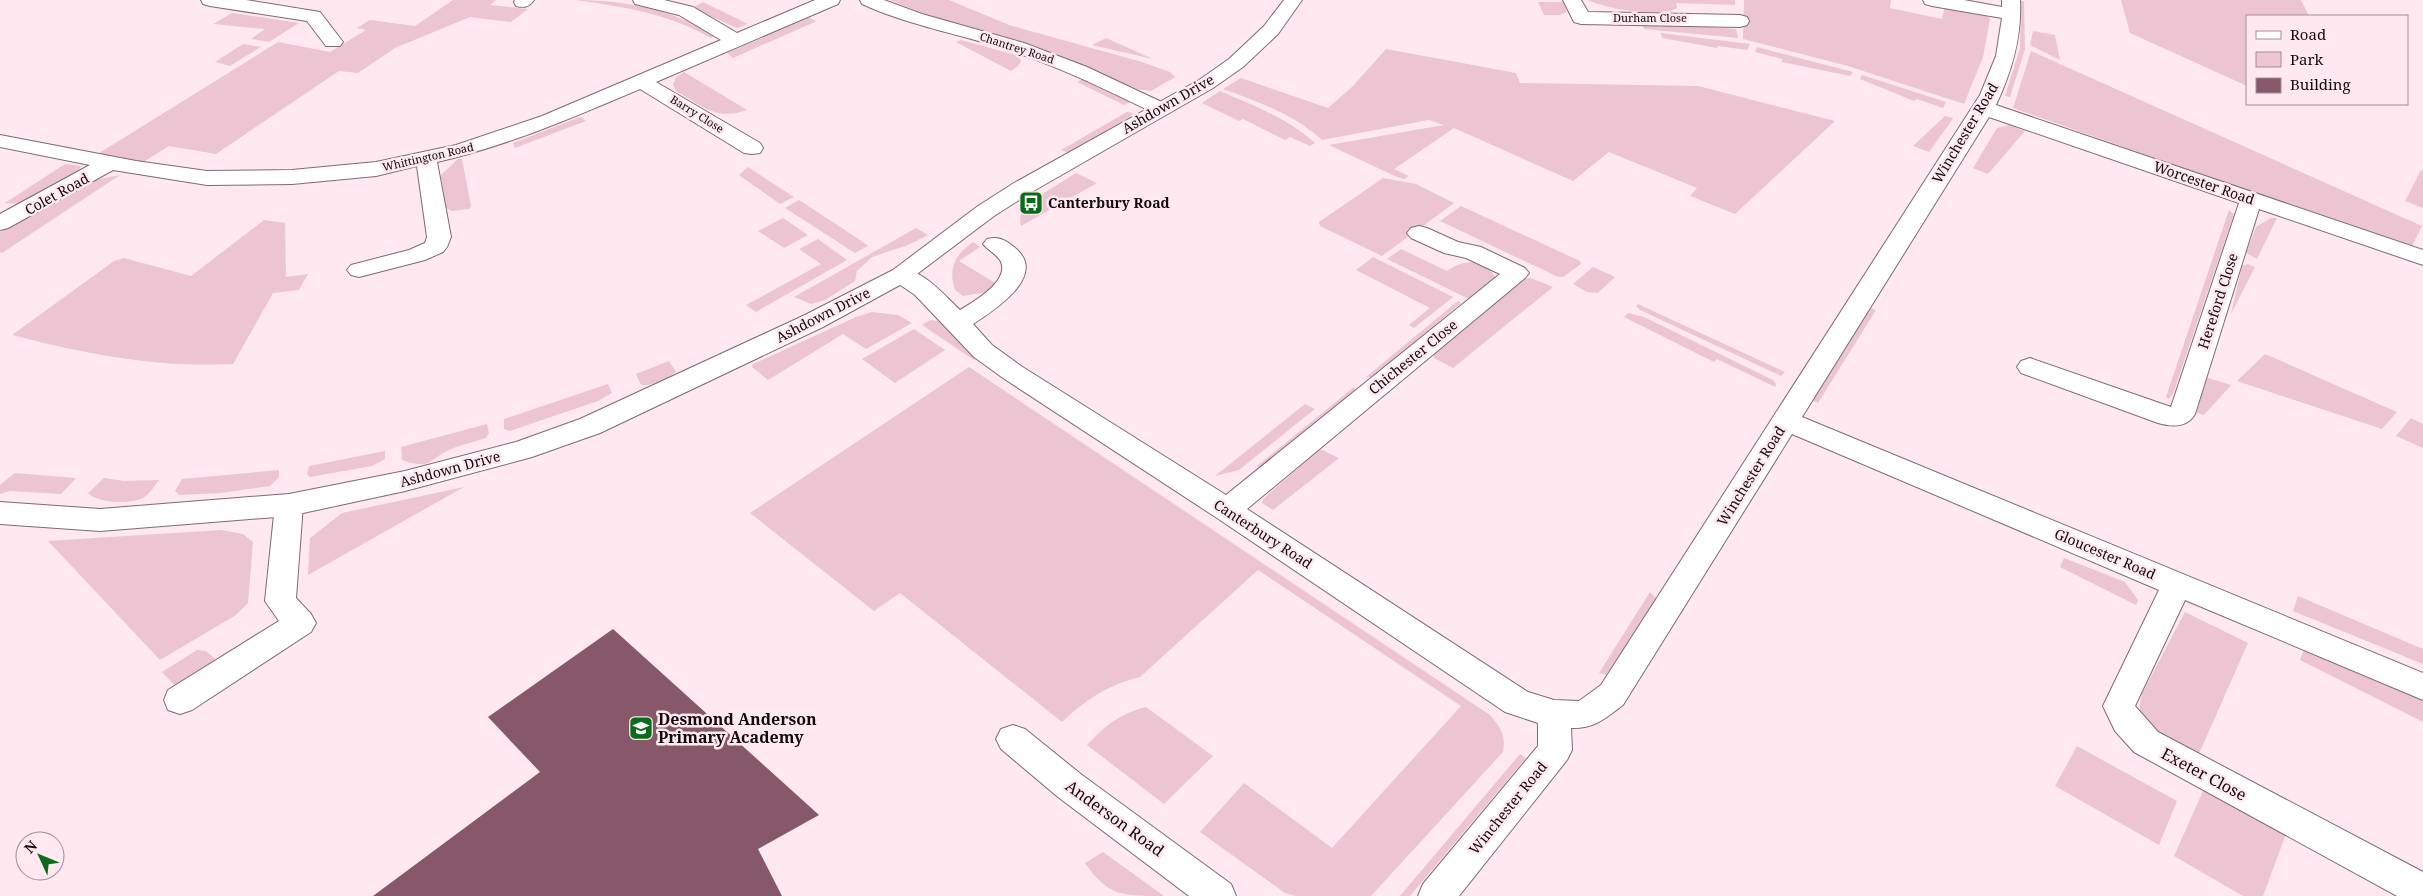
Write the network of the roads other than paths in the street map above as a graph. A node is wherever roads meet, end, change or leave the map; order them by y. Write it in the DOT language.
graph roads {
  1 [pos="210,0"];
  2 [pos="642,0"];
  3 [pos="830,0"];
  4 [pos="868,0"];
  5 [pos="1294,0"];
  6 [pos="1572,0"];
  7 [pos="1932,0"];
  8 [pos="241,2"];
  9 [pos="2012,7"];
  10 [pos="1740,21"];
  11 [pos="737,41"];
  12 [pos="333,42"];
  13 [pos="642,81"];
  14 [pos="1984,108"];
  15 [pos="1161,109"];
  16 [pos="0,141"];
  17 [pos="752,148"];
  18 [pos="425,159"];
  19 [pos="112,162"];
  20 [pos="2251,199"];
  21 [pos="0,223"];
  22 [pos="1419,233"];
  23 [pos="995,244"];
  24 [pos="2423,258"];
  25 [pos="359,270"];
  26 [pos="901,275"];
  27 [pos="958,323"];
  28 [pos="2030,367"];
  29 [pos="1786,421"];
  30 [pos="288,505"];
  31 [pos="1227,510"];
  32 [pos="0,513"];
  33 [pos="2176,584"];
  34 [pos="2423,687"];
  35 [pos="180,700"];
  36 [pos="1554,714"];
  37 [pos="1013,739"];
  38 [pos="2423,891"];
  39 [pos="1218,896"];
  40 [pos="1436,896"];
  1 -- 8 [label="street"];
  2 -- 11 [label="street"];
  3 -- 11 [label="street, Whittington Road"];
  4 -- 15 [label="street, Chantrey Road"];
  5 -- 15 [label="street, Ashdown Drive"];
  6 -- 10 [label="street, Durham Close"];
  7 -- 9 [label="street"];
  8 -- 12 [label="street"];
  9 -- 14 [label="street, Winchester Road"];
  11 -- 13 [label="street, Whittington Road"];
  13 -- 17 [label="street, Barry Close"];
  13 -- 18 [label="street, Whittington Road"];
  14 -- 20 [label="street, Worcester Road"];
  14 -- 29 [label="street, Winchester Road"];
  15 -- 26 [label="street, Ashdown Drive"];
  16 -- 19 [label="street, Whittington Road"];
  18 -- 19 [label="street, Whittington Road"];
  18 -- 25 [label="street"];
  19 -- 21 [label="street, Colet Road"];
  20 -- 24 [label="street, Worcester Road"];
  20 -- 28 [label="street, Hereford Close"];
  22 -- 31 [label="street, Chichester Close"];
  23 -- 27 [label="street"];
  26 -- 27 [label="street, Canterbury Road"];
  26 -- 30 [label="street, Ashdown Drive"];
  27 -- 31 [label="street, Canterbury Road"];
  29 -- 33 [label="street, Gloucester Road"];
  29 -- 36 [label="street, Winchester Road"];
  30 -- 32 [label="street, Ashdown Drive"];
  30 -- 35 [label="street"];
  31 -- 36 [label="street, Canterbury Road"];
  33 -- 34 [label="street, Gloucester Road"];
  33 -- 38 [label="street, Exeter Close"];
  36 -- 40 [label="street, Winchester Road"];
  37 -- 39 [label="street, Anderson Road"];
}
